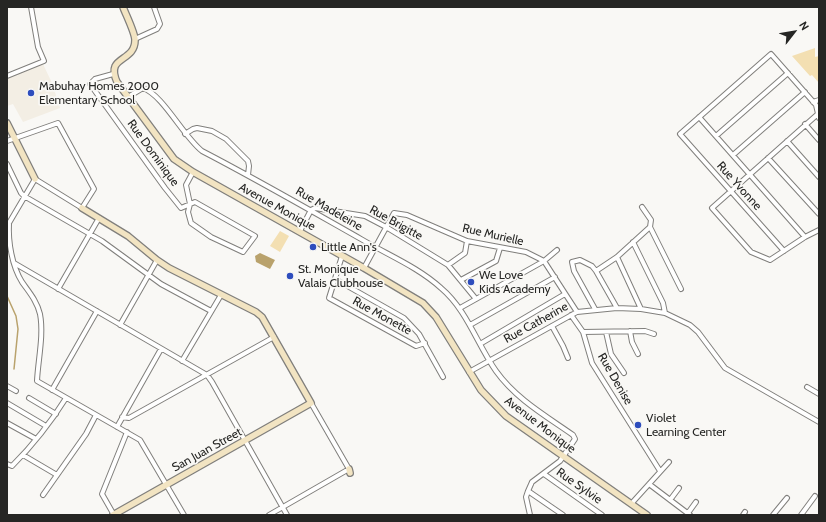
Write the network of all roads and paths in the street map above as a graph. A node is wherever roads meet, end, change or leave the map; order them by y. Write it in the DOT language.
graph roads {
  1 [pos="31,7"];
  2 [pos="123,7"];
  3 [pos="154,7"];
  4 [pos="135,39"];
  5 [pos="788,73"];
  6 [pos="113,74"];
  7 [pos="7,76"];
  8 [pos="804,92"];
  9 [pos="128,96"];
  10 [pos="819,100"];
  11 [pos="813,102"];
  12 [pos="818,113"];
  13 [pos="699,117"];
  14 [pos="819,118"];
  15 [pos="7,123"];
  16 [pos="805,124"];
  17 [pos="185,134"];
  18 [pos="716,136"];
  19 [pos="14,138"];
  20 [pos="819,140"];
  21 [pos="7,141"];
  22 [pos="787,141"];
  23 [pos="733,155"];
  24 [pos="768,158"];
  25 [pos="7,164"];
  26 [pos="193,172"];
  27 [pos="750,174"];
  28 [pos="248,175"];
  29 [pos="819,177"];
  30 [pos="35,179"];
  31 [pos="730,191"];
  32 [pos="24,196"];
  33 [pos="190,204"];
  34 [pos="642,207"];
  35 [pos="82,208"];
  36 [pos="312,210"];
  37 [pos="819,214"];
  38 [pos="99,218"];
  39 [pos="386,227"];
  40 [pos="650,227"];
  41 [pos="819,230"];
  42 [pos="300,231"];
  43 [pos="89,234"];
  44 [pos="805,236"];
  45 [pos="467,241"];
  46 [pos="633,242"];
  47 [pos="375,247"];
  48 [pos="500,248"];
  49 [pos="557,250"];
  50 [pos="784,251"];
  51 [pos="342,256"];
  52 [pos="617,257"];
  53 [pos="157,260"];
  54 [pos="544,261"];
  55 [pos="14,263"];
  56 [pos="448,265"];
  57 [pos="364,268"];
  58 [pos="596,271"];
  59 [pos="149,275"];
  60 [pos="555,278"];
  61 [pos="335,279"];
  62 [pos="461,280"];
  63 [pos="681,288"];
  64 [pos="58,289"];
  65 [pos="565,294"];
  66 [pos="220,295"];
  67 [pos="476,299"];
  68 [pos="460,308"];
  69 [pos="617,308"];
  70 [pos="595,309"];
  71 [pos="642,309"];
  72 [pos="97,311"];
  73 [pos="211,311"];
  74 [pos="576,312"];
  75 [pos="665,313"];
  76 [pos="571,315"];
  77 [pos="120,325"];
  78 [pos="470,325"];
  79 [pos="552,326"];
  80 [pos="630,331"];
  81 [pos="583,332"];
  82 [pos="606,332"];
  83 [pos="654,334"];
  84 [pos="274,337"];
  85 [pos="425,343"];
  86 [pos="480,344"];
  87 [pos="161,349"];
  88 [pos="638,354"];
  89 [pos="568,358"];
  90 [pos="182,361"];
  91 [pos="490,361"];
  92 [pos="469,372"];
  93 [pos="624,373"];
  94 [pos="206,375"];
  95 [pos="443,377"];
  96 [pos="7,386"];
  97 [pos="807,387"];
  98 [pos="52,390"];
  99 [pos="16,391"];
  100 [pos="819,394"];
  101 [pos="29,398"];
  102 [pos="66,398"];
  103 [pos="7,403"];
  104 [pos="311,403"];
  105 [pos="56,414"];
  106 [pos="96,415"];
  107 [pos="122,417"];
  108 [pos="7,422"];
  109 [pos="819,422"];
  110 [pos="46,426"];
  111 [pos="116,427"];
  112 [pos="127,432"];
  113 [pos="36,440"];
  114 [pos="245,441"];
  115 [pos="23,455"];
  116 [pos="563,457"];
  117 [pos="669,462"];
  118 [pos="7,464"];
  119 [pos="660,471"];
  120 [pos="544,474"];
  121 [pos="57,475"];
  122 [pos="649,484"];
  123 [pos="167,485"];
  124 [pos="679,488"];
  125 [pos="528,491"];
  126 [pos="43,495"];
  127 [pos="816,496"];
  128 [pos="787,498"];
  129 [pos="670,500"];
  130 [pos="696,502"];
  131 [pos="631,504"];
  132 [pos="283,507"];
  133 [pos="689,514"];
  134 [pos="114,515"];
  135 [pos="184,515"];
  136 [pos="269,515"];
  137 [pos="287,515"];
  138 [pos="530,515"];
  139 [pos="562,515"];
  140 [pos="602,515"];
  141 [pos="647,515"];
  142 [pos="773,515"];
  143 [pos="801,515"];
  1 -- 7 [label="street"];
  2 -- 4 [label="street"];
  3 -- 4 [label="street"];
  4 -- 6 [label="street"];
  5 -- 8 [label="street"];
  5 -- 13 [label="street"];
  5 -- 18 [label="street"];
  6 -- 9 [label="street, Avenue Monique"];
  6 -- 33 [label="street, Rue Dominique"];
  8 -- 11 [label="street"];
  8 -- 23 [label="street"];
  9 -- 17 [label="street, Rue Madeleine"];
  9 -- 26 [label="street, Avenue Monique"];
  10 -- 11 [label="street"];
  11 -- 12 [label="street"];
  12 -- 14 [label="street"];
  12 -- 16 [label="street"];
  13 -- 18 [label="street"];
  13 -- 31 [label="street, Rue Yvonne"];
  15 -- 19 [label="street"];
  16 -- 20 [label="street"];
  16 -- 22 [label="street"];
  17 -- 28 [label="street, Rue Madeleine"];
  17 -- 28 [label="street"];
  18 -- 23 [label="street"];
  19 -- 21 [label="street"];
  19 -- 30 [label="street"];
  19 -- 35 [label="street"];
  22 -- 24 [label="street"];
  22 -- 29 [label="street"];
  23 -- 27 [label="street"];
  24 -- 27 [label="street"];
  24 -- 37 [label="street"];
  25 -- 32 [label="street"];
  26 -- 33 [label="street"];
  26 -- 42 [label="street, Avenue Monique"];
  27 -- 31 [label="street"];
  27 -- 44 [label="street"];
  28 -- 36 [label="street, Rue Madeleine"];
  30 -- 32 [label="street"];
  30 -- 35 [label="street"];
  31 -- 50 [label="street, Rue Yvonne"];
  31 -- 50 [label="street"];
  32 -- 43 [label="street"];
  32 -- 55 [label="street"];
  33 -- 33 [label="street"];
  34 -- 40 [label="street"];
  35 -- 38 [label="street"];
  36 -- 39 [label="street, Rue Brigitte"];
  36 -- 42 [label="street"];
  36 -- 47 [label="street, Rue Madeleine"];
  38 -- 43 [label="street"];
  38 -- 53 [label="street"];
  39 -- 45 [label="street, Rue Murielle"];
  39 -- 47 [label="street, Rue Murielle"];
  39 -- 56 [label="street, Rue Brigitte"];
  40 -- 46 [label="street"];
  40 -- 63 [label="street"];
  41 -- 44 [label="street"];
  42 -- 51 [label="street, Avenue Monique"];
  43 -- 59 [label="street"];
  43 -- 64 [label="street"];
  44 -- 50 [label="street"];
  45 -- 48 [label="street, Rue Murielle"];
  45 -- 56 [label="street"];
  46 -- 52 [label="street"];
  46 -- 75 [label="street"];
  47 -- 57 [label="street, Rue Murielle"];
  47 -- 68 [label="street, Rue Madeleine"];
  48 -- 54 [label="street, Rue Murielle"];
  48 -- 62 [label="street"];
  49 -- 54 [label="street"];
  51 -- 57 [label="street, Avenue Monique"];
  51 -- 61 [label="street"];
  52 -- 58 [label="street"];
  52 -- 71 [label="street"];
  53 -- 59 [label="street"];
  53 -- 66 [label="street"];
  54 -- 60 [label="street"];
  54 -- 67 [label="street"];
  55 -- 64 [label="street"];
  55 -- 98 [label="street"];
  56 -- 62 [label="street, Rue Brigitte"];
  57 -- 92 [label="street, Avenue Monique"];
  58 -- 69 [label="street"];
  58 -- 70 [label="street"];
  59 -- 73 [label="street"];
  59 -- 77 [label="street"];
  60 -- 65 [label="street"];
  60 -- 78 [label="street"];
  61 -- 85 [label="street"];
  61 -- 85 [label="street, Rue Monette"];
  62 -- 67 [label="street, Rue Brigitte"];
  64 -- 72 [label="street"];
  65 -- 74 [label="street"];
  65 -- 86 [label="street"];
  66 -- 73 [label="street"];
  66 -- 84 [label="street"];
  67 -- 68 [label="street"];
  68 -- 78 [label="street, Rue Madeleine"];
  69 -- 70 [label="street, Rue Catherine"];
  69 -- 71 [label="street, Rue Catherine"];
  70 -- 74 [label="street, Rue Catherine"];
  71 -- 75 [label="street, Rue Catherine"];
  72 -- 77 [label="street"];
  72 -- 98 [label="street"];
  73 -- 90 [label="street"];
  74 -- 76 [label="street, Rue Catherine"];
  75 -- 109 [label="street, Rue Catherine"];
  76 -- 79 [label="street, Rue Catherine"];
  76 -- 81 [label="street, Rue Denise"];
  77 -- 87 [label="street"];
  78 -- 86 [label="street, Rue Madeleine"];
  79 -- 89 [label="street"];
  79 -- 91 [label="street, Rue Catherine"];
  80 -- 82 [label="street"];
  80 -- 83 [label="street"];
  80 -- 88 [label="street"];
  81 -- 82 [label="street"];
  81 -- 119 [label="street, Rue Denise"];
  82 -- 93 [label="street"];
  84 -- 94 [label="street"];
  84 -- 104 [label="street"];
  85 -- 95 [label="street"];
  86 -- 91 [label="street, Rue Madeleine"];
  87 -- 90 [label="street"];
  87 -- 107 [label="street"];
  90 -- 94 [label="street"];
  91 -- 92 [label="street, Rue Catherine"];
  91 -- 116 [label="street, Rue Madeleine"];
  92 -- 116 [label="street, Avenue Monique"];
  94 -- 107 [label="street"];
  94 -- 114 [label="street"];
  96 -- 99 [label="street"];
  97 -- 100 [label="street"];
  98 -- 102 [label="street"];
  101 -- 105 [label="street"];
  102 -- 105 [label="street"];
  102 -- 106 [label="street"];
  103 -- 110 [label="street"];
  104 -- 114 [label="street, San Juan Street"];
  104 -- 132 [label="street"];
  105 -- 110 [label="street"];
  106 -- 111 [label="street"];
  106 -- 121 [label="street"];
  107 -- 111 [label="street"];
  108 -- 113 [label="street"];
  110 -- 113 [label="street"];
  111 -- 112 [label="street"];
  112 -- 123 [label="street"];
  112 -- 134 [label="street"];
  113 -- 115 [label="street"];
  114 -- 123 [label="street, San Juan Street"];
  114 -- 132 [label="street"];
  115 -- 118 [label="street"];
  115 -- 121 [label="street"];
  116 -- 120 [label="street"];
  116 -- 131 [label="street, Avenue Monique"];
  117 -- 119 [label="street"];
  119 -- 122 [label="street"];
  120 -- 125 [label="street"];
  120 -- 140 [label="street, Rue Sylvie"];
  121 -- 126 [label="street"];
  122 -- 129 [label="street"];
  122 -- 131 [label="street"];
  123 -- 134 [label="street, San Juan Street"];
  123 -- 135 [label="street"];
  124 -- 129 [label="street"];
  125 -- 138 [label="street"];
  125 -- 139 [label="street"];
  127 -- 143 [label="street"];
  128 -- 142 [label="street"];
  129 -- 133 [label="street"];
  130 -- 133 [label="street"];
  131 -- 141 [label="street, Avenue Monique"];
  132 -- 136 [label="street"];
  132 -- 137 [label="street"];
}
